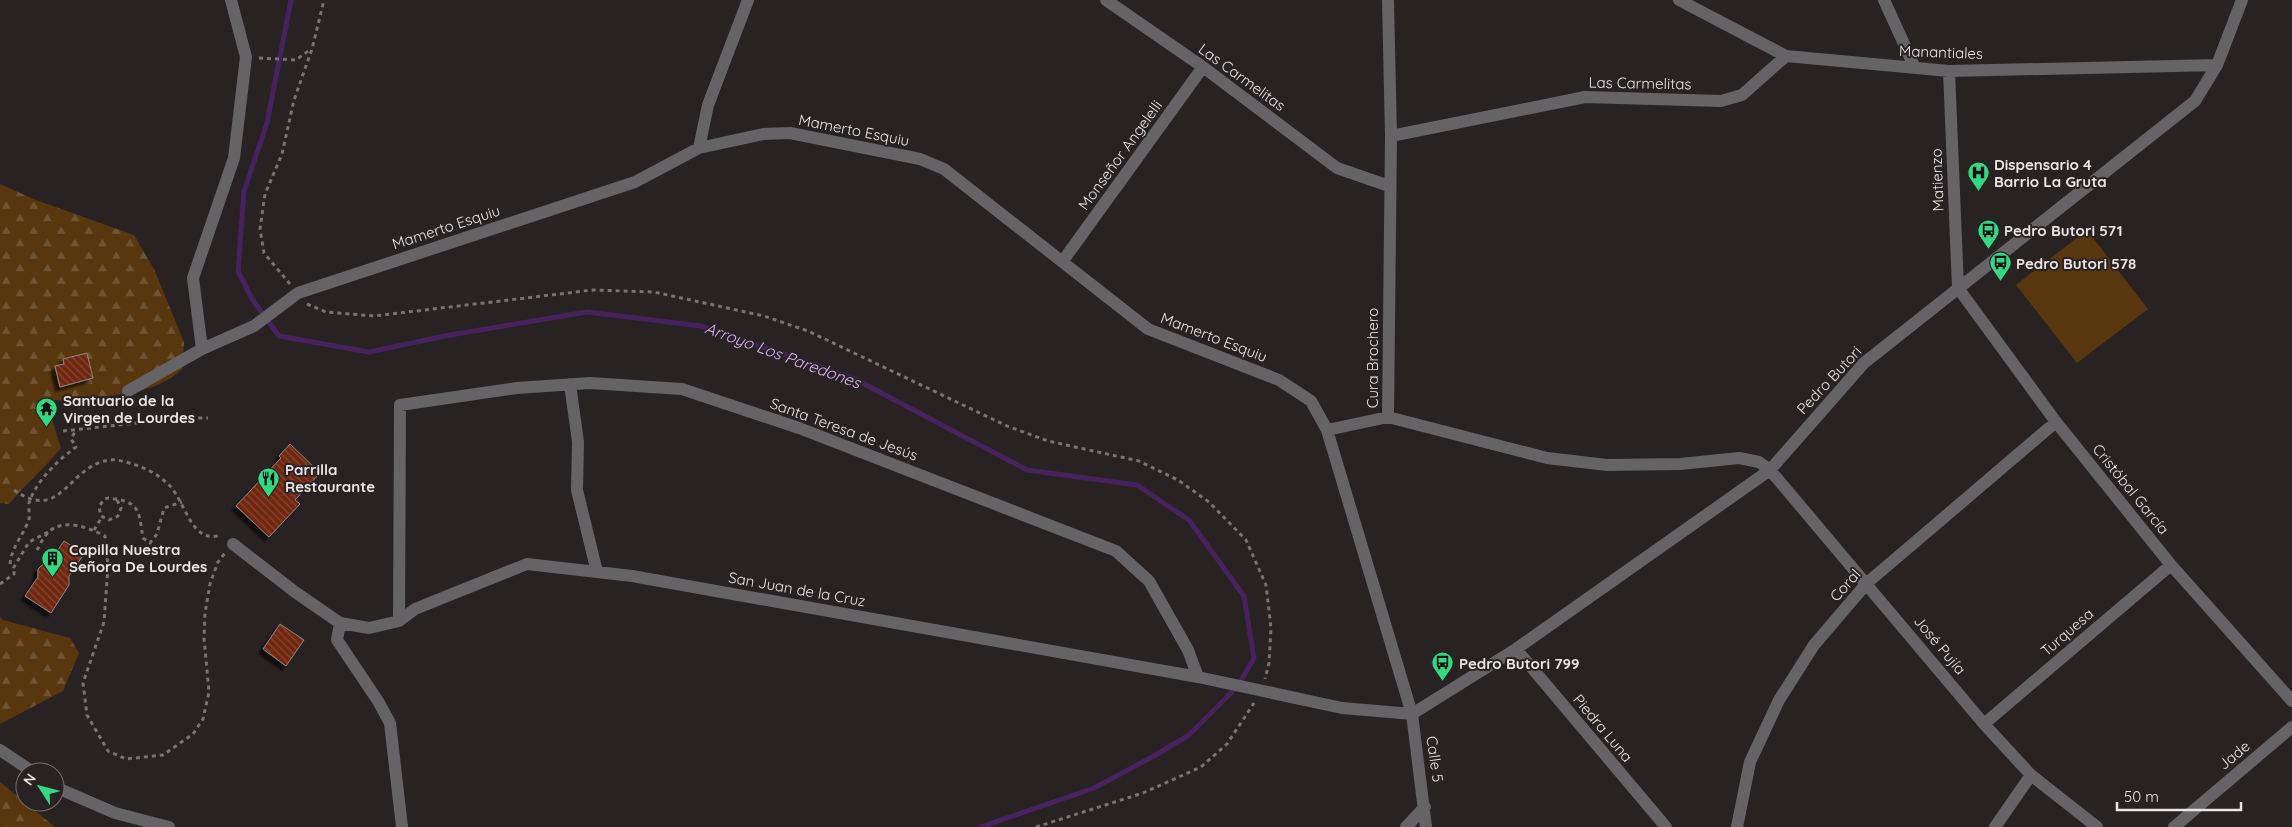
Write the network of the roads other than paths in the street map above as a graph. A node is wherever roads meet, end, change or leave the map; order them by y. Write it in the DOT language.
graph roads {
  1 [pos="231,0"];
  2 [pos="748,0"];
  3 [pos="1106,0"];
  4 [pos="1388,0"];
  5 [pos="1679,0"];
  6 [pos="1884,0"];
  7 [pos="2242,0"];
  8 [pos="1786,56"];
  9 [pos="2217,65"];
  10 [pos="1204,67"];
  11 [pos="1915,68"];
  12 [pos="1948,71"];
  13 [pos="1391,136"];
  14 [pos="699,148"];
  15 [pos="1389,186"];
  16 [pos="1062,262"];
  17 [pos="1958,288"];
  18 [pos="202,349"];
  19 [pos="570,384"];
  20 [pos="128,391"];
  21 [pos="1388,417"];
  22 [pos="2056,422"];
  23 [pos="1327,430"];
  24 [pos="1770,470"];
  25 [pos="228,539"];
  26 [pos="2171,565"];
  27 [pos="597,572"];
  28 [pos="1867,583"];
  29 [pos="399,621"];
  30 [pos="340,623"];
  31 [pos="1516,649"];
  32 [pos="1198,677"];
  33 [pos="2292,701"];
  34 [pos="1412,714"];
  35 [pos="1984,724"];
  36 [pos="2292,727"];
  37 [pos="0,750"];
  38 [pos="17,762"];
  39 [pos="2031,775"];
  40 [pos="65,791"];
  41 [pos="1425,807"];
  42 [pos="169,827"];
  43 [pos="402,827"];
  44 [pos="1406,827"];
  45 [pos="1426,827"];
  46 [pos="1666,827"];
  47 [pos="1737,827"];
  48 [pos="1995,827"];
  49 [pos="2097,827"];
  50 [pos="2174,827"];
  1 -- 18 [label="street"];
  2 -- 14 [label="street"];
  3 -- 10 [label="street, Las Carmelitas"];
  4 -- 13 [label="street, Cura Brochero"];
  5 -- 8 [label="street, Manantiales"];
  6 -- 11 [label="street"];
  7 -- 9 [label="street, Pedro Butori"];
  8 -- 11 [label="street, Manantiales"];
  8 -- 13 [label="street, Las Carmelitas"];
  9 -- 12 [label="street, Manantiales"];
  9 -- 17 [label="street, Pedro Butori"];
  10 -- 15 [label="street, Las Carmelitas"];
  10 -- 16 [label="street, Monseñor Angelelli"];
  11 -- 12 [label="street, Manantiales"];
  12 -- 17 [label="street, Matienzo"];
  13 -- 15 [label="street, Cura Brochero"];
  14 -- 16 [label="street, Mamerto Esquiu"];
  14 -- 18 [label="street, Mamerto Esquiu"];
  15 -- 21 [label="street, Cura Brochero"];
  16 -- 23 [label="street, Mamerto Esquiu"];
  17 -- 22 [label="street, Cristóbal García"];
  17 -- 24 [label="street, Pedro Butori"];
  18 -- 20 [label="street, Mamerto Esquiu"];
  19 -- 27 [label="street"];
  19 -- 29 [label="street, Santa Teresa de Jesús"];
  19 -- 32 [label="street, Santa Teresa de Jesús"];
  21 -- 23 [label="street, Cura Brochero"];
  21 -- 24 [label="street"];
  22 -- 26 [label="street, Cristóbal García"];
  22 -- 28 [label="street, Coral"];
  23 -- 34 [label="street"];
  24 -- 28 [label="street, José Pujía"];
  24 -- 31 [label="street, Pedro Butori"];
  25 -- 30 [label="street"];
  26 -- 33 [label="street, Cristóbal García"];
  26 -- 35 [label="street, Turquesa"];
  27 -- 29 [label="street, San Juan de la Cruz"];
  27 -- 32 [label="street, San Juan de la Cruz"];
  28 -- 35 [label="street, José Pujía"];
  28 -- 47 [label="street, Coral"];
  29 -- 30 [label="street"];
  30 -- 43 [label="street"];
  31 -- 34 [label="street, Pedro Butori"];
  31 -- 46 [label="street, Piedra Luna"];
  32 -- 34 [label="street, San Juan de la Cruz"];
  34 -- 41 [label="street, Calle 5"];
  35 -- 39 [label="street, José Pujía"];
  36 -- 50 [label="street, Jade"];
  37 -- 38 [label="street"];
  39 -- 48 [label="street"];
  39 -- 49 [label="street, José Pujía"];
  40 -- 42 [label="street"];
  41 -- 44 [label="street"];
  41 -- 45 [label="street, Calle 5"];
}
